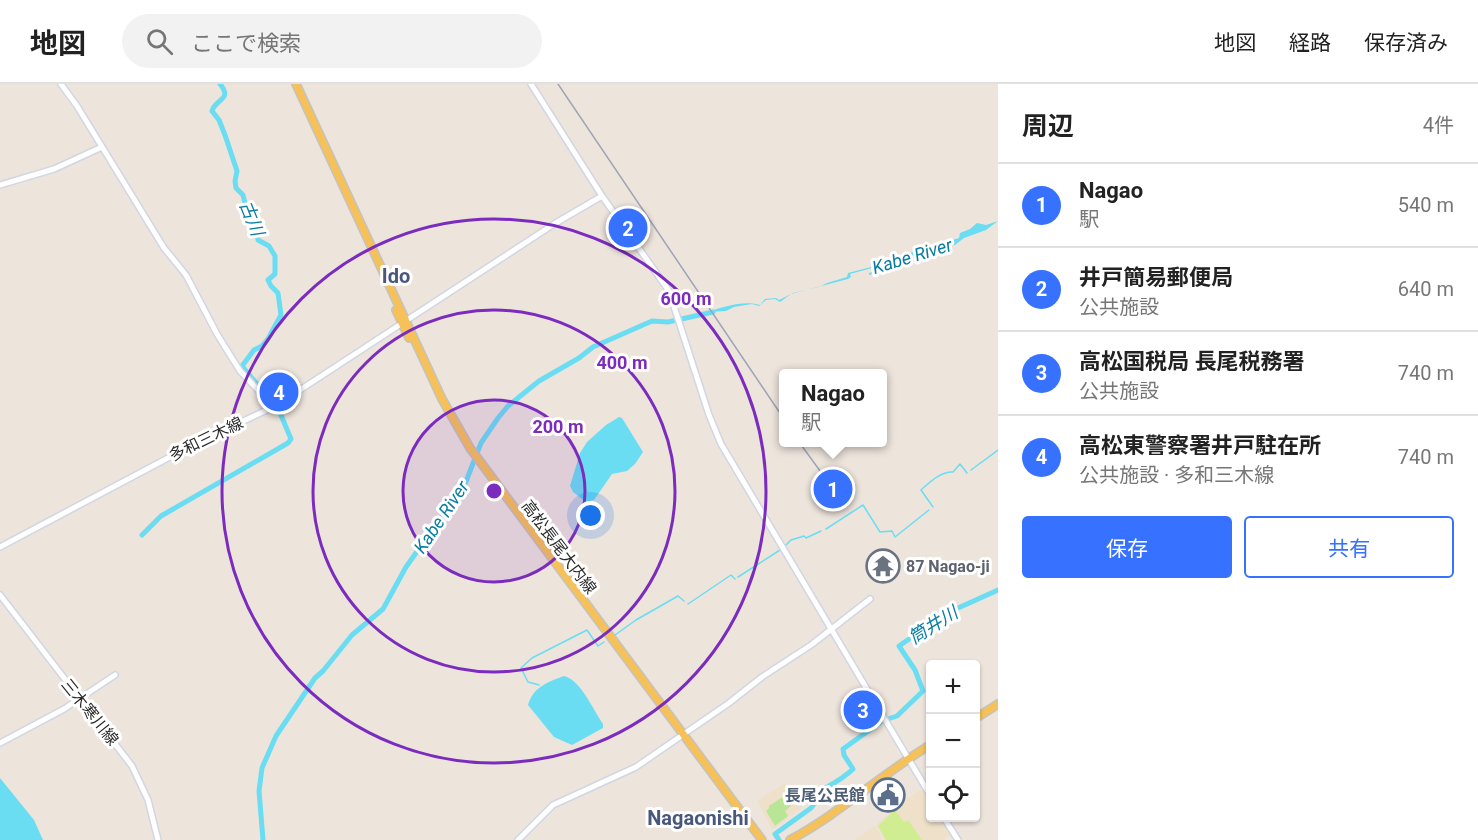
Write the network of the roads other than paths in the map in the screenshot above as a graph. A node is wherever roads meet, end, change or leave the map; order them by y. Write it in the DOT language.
graph roads {
  1 [pos="61,84"];
  2 [pos="294,84"];
  3 [pos="531,84"];
  4 [pos="102,147"];
  5 [pos="0,185"];
  6 [pos="602,196"];
  7 [pos="405,323"];
  8 [pos="274,407"];
  9 [pos="0,547"];
  10 [pos="0,595"];
  11 [pos="870,599"];
  12 [pos="831,628"];
  13 [pos="115,675"];
  14 [pos="80,699"];
  15 [pos="998,705"];
  16 [pos="980,715"];
  17 [pos="682,735"];
  18 [pos="0,743"];
  19 [pos="926,748"];
  20 [pos="909,759"];
  21 [pos="926,788"];
  22 [pos="947,822"];
  23 [pos="158,840"];
  24 [pos="518,840"];
  25 [pos="757,840"];
  26 [pos="762,840"];
  27 [pos="790,840"];
  28 [pos="958,840"];
  1 -- 4 [label="street"];
  2 -- 7 [label="main road, 高松長尾大内線"];
  2 -- 7 [label="main road, 高松長尾大内線"];
  3 -- 6 [label="street"];
  4 -- 5 [label="street"];
  4 -- 8 [label="street"];
  6 -- 7 [label="street, 多和三木線"];
  6 -- 12 [label="street"];
  7 -- 8 [label="street, 多和三木線"];
  7 -- 17 [label="main road, 高松長尾大内線"];
  8 -- 9 [label="street, 多和三木線"];
  10 -- 14 [label="street, 三木寒川線"];
  11 -- 12 [label="street"];
  12 -- 17 [label="street"];
  12 -- 20 [label="street"];
  13 -- 14 [label="street"];
  14 -- 18 [label="street"];
  14 -- 23 [label="street, 三木寒川線"];
  15 -- 16 [label="main road"];
  17 -- 24 [label="street"];
  17 -- 25 [label="main road, 高松長尾大内線"];
  17 -- 26 [label="main road, 高松長尾大内線"];
  19 -- 20 [label="main road"];
  20 -- 21 [label="street"];
  20 -- 27 [label="main road"];
  22 -- 28 [label="street"];
}
